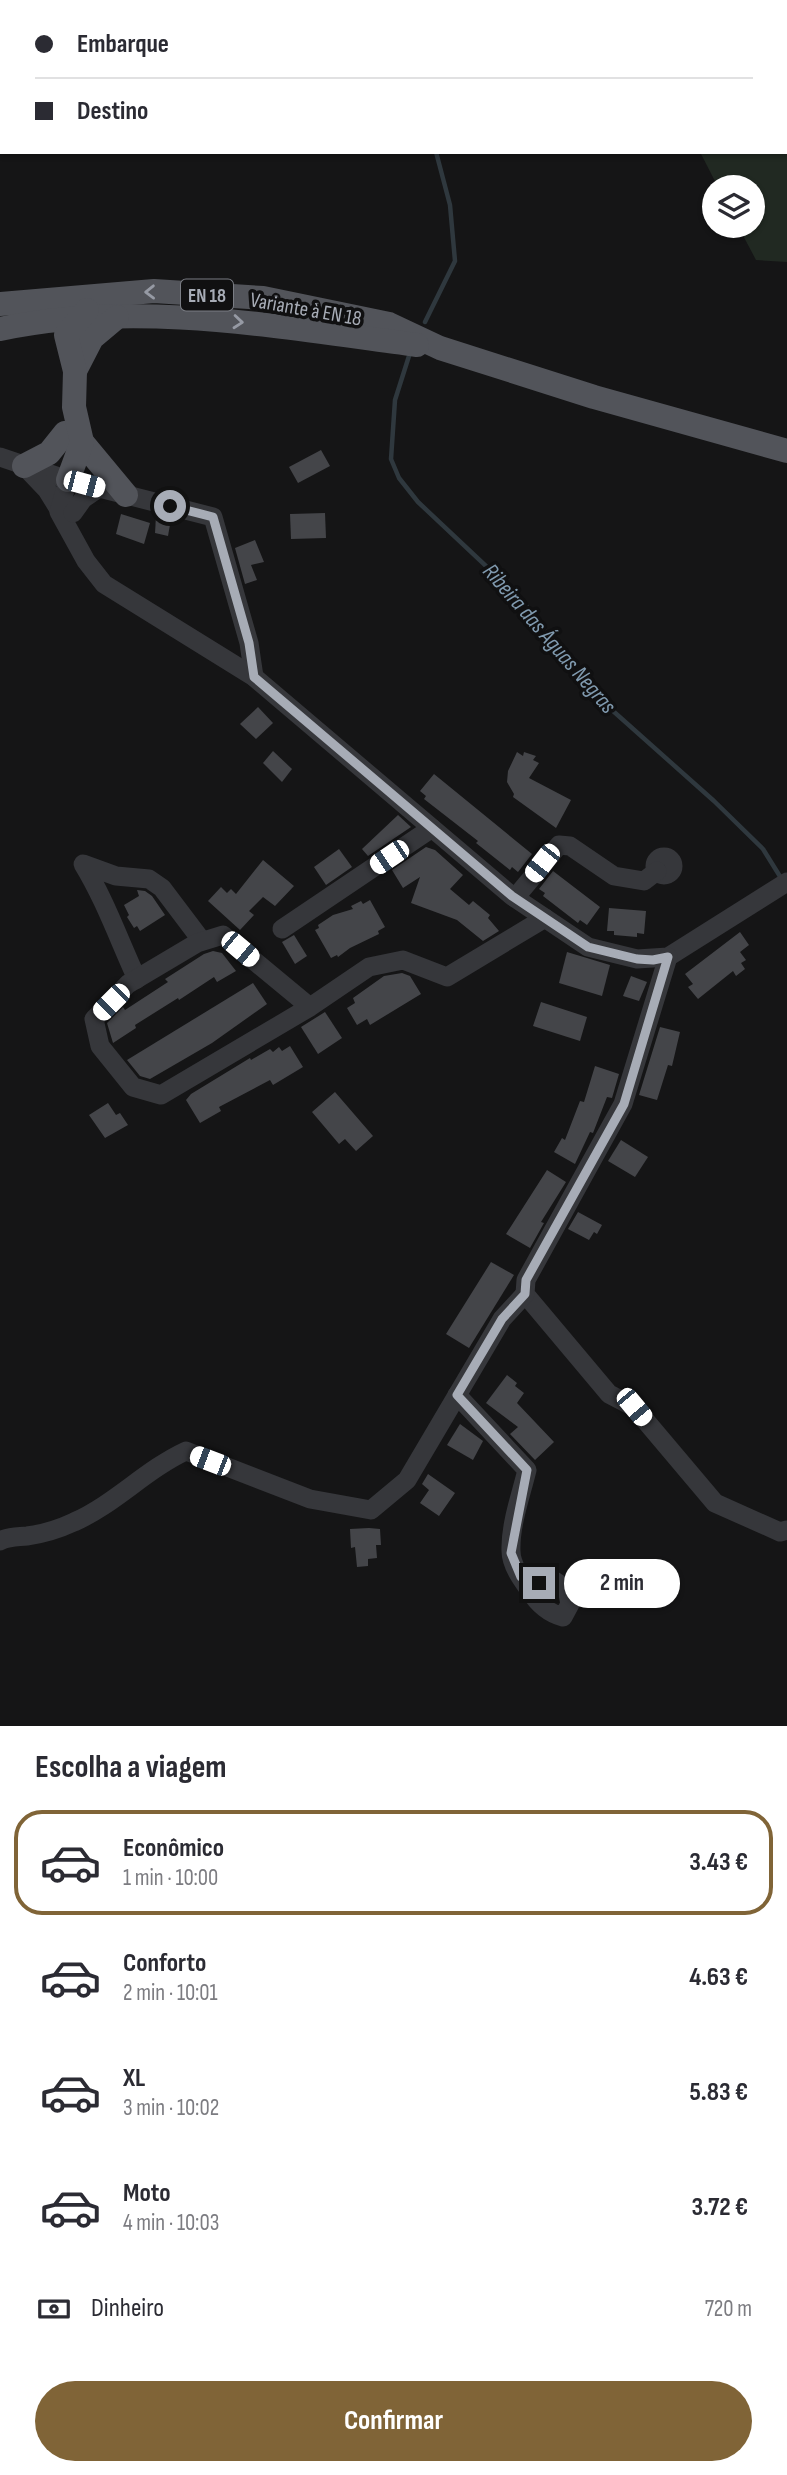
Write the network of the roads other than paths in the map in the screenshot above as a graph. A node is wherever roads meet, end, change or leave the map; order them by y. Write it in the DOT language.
graph roads {
  1 [pos="63,298"];
  2 [pos="0,304"];
  3 [pos="112,306"];
  4 [pos="79,317"];
  5 [pos="34,324"];
  6 [pos="0,329"];
  7 [pos="92,338"];
  8 [pos="68,347"];
  9 [pos="75,372"];
  10 [pos="73,438"];
  11 [pos="787,451"];
  12 [pos="0,457"];
  13 [pos="24,466"];
  14 [pos="68,480"];
  15 [pos="99,488"];
  16 [pos="126,495"];
  17 [pos="66,512"];
  18 [pos="254,677"];
  19 [pos="432,828"];
  20 [pos="657,871"];
  21 [pos="782,886"];
  22 [pos="515,898"];
  23 [pos="545,918"];
  24 [pos="282,929"];
  25 [pos="202,942"];
  26 [pos="668,957"];
  27 [pos="137,979"];
  28 [pos="310,1007"];
  29 [pos="525,1294"];
  30 [pos="457,1395"];
  31 [pos="787,1530"];
  32 [pos="0,1541"];
  33 [pos="521,1577"];
  1 -- 2 [label="main road, Variante à EN 18 / EN 18"];
  1 -- 3 [label="main road, Variante à EN 18 / EN 18"];
  1 -- 4 [label="main road"];
  3 -- 4 [label="main road"];
  3 -- 7 [label="main road"];
  3 -- 11 [label="main road, Variante à EN 18 / EN 18"];
  4 -- 5 [label="main road"];
  4 -- 7 [label="main road"];
  4 -- 8 [label="main road"];
  5 -- 6 [label="main road"];
  5 -- 8 [label="main road"];
  7 -- 9 [label="main road"];
  8 -- 9 [label="main road"];
  9 -- 10 [label="main road"];
  10 -- 13 [label="main road"];
  10 -- 14 [label="main road"];
  10 -- 16 [label="main road"];
  12 -- 13 [label="street"];
  13 -- 14 [label="street"];
  13 -- 17 [label="street"];
  14 -- 15 [label="street"];
  14 -- 17 [label="street"];
  15 -- 16 [label="street"];
  15 -- 17 [label="street"];
  16 -- 18 [label="street"];
  17 -- 18 [label="street"];
  18 -- 19 [label="street"];
  19 -- 22 [label="street"];
  19 -- 24 [label="street"];
  20 -- 22 [label="street"];
  21 -- 26 [label="street"];
  22 -- 23 [label="street"];
  23 -- 26 [label="street"];
  23 -- 28 [label="street"];
  25 -- 27 [label="street"];
  25 -- 27 [label="street"];
  25 -- 28 [label="street"];
  26 -- 29 [label="street"];
  27 -- 28 [label="street"];
  29 -- 30 [label="street"];
  29 -- 31 [label="street"];
  30 -- 32 [label="street"];
  30 -- 33 [label="street"];
}
